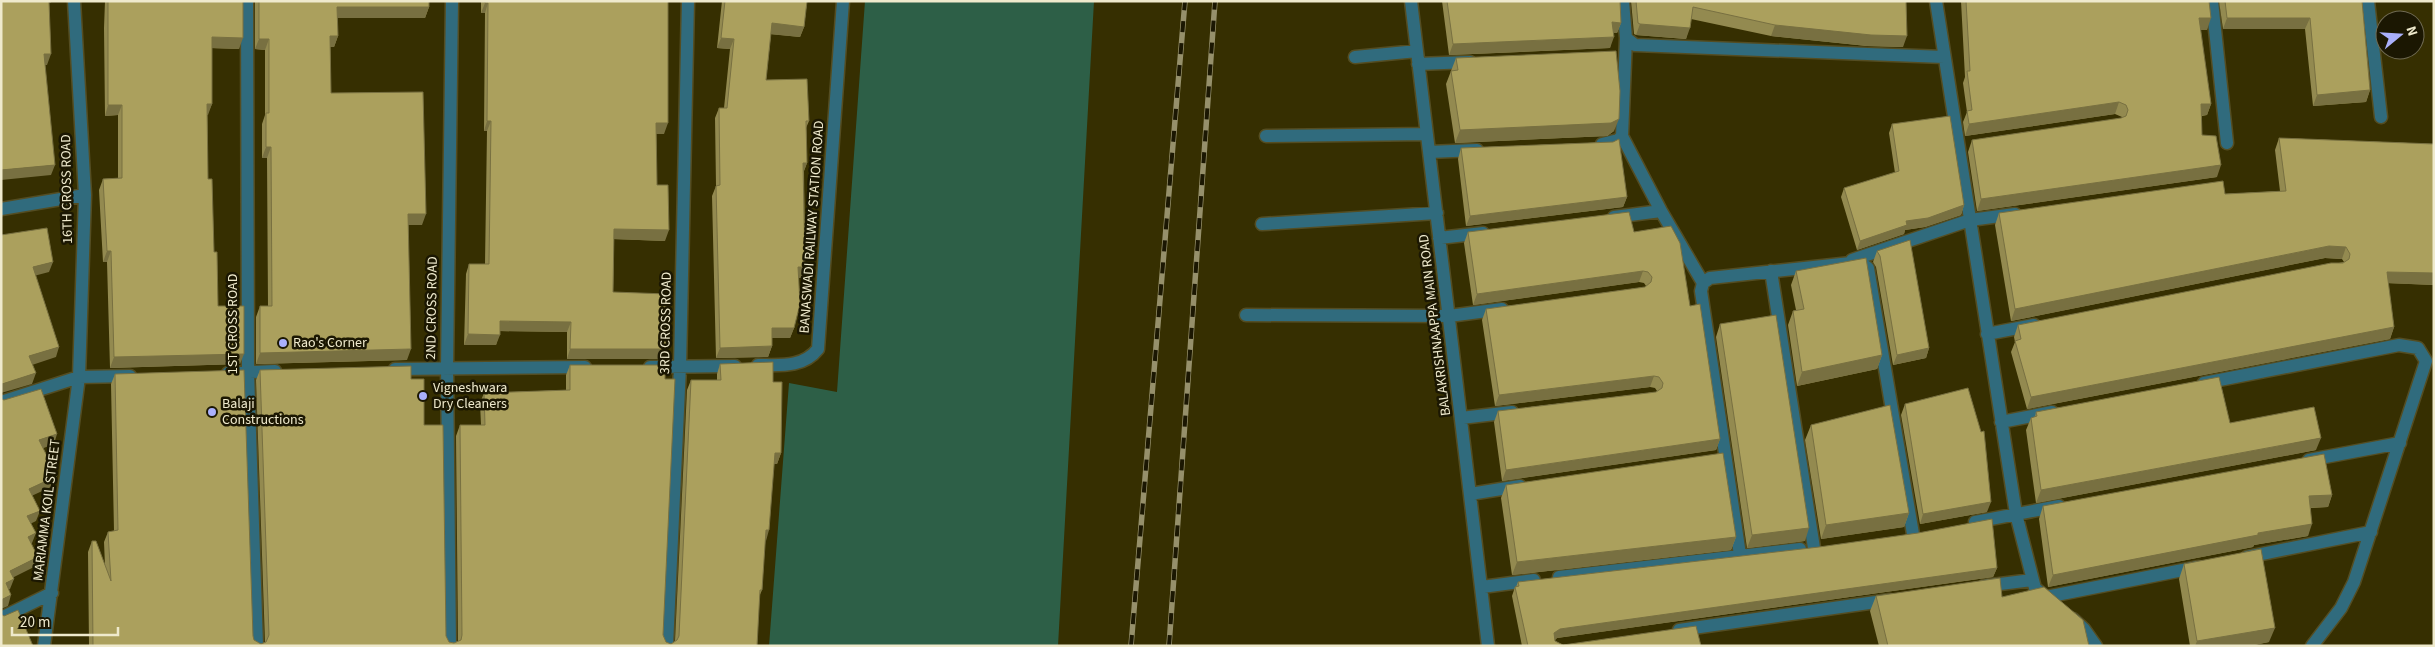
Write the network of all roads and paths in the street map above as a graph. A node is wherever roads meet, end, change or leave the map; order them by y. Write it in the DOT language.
graph roads {
  1 [pos="74,1"];
  2 [pos="247,1"];
  3 [pos="452,1"];
  4 [pos="688,1"];
  5 [pos="843,1"];
  6 [pos="1411,1"];
  7 [pos="1623,1"];
  8 [pos="1936,1"];
  9 [pos="2212,1"];
  10 [pos="2368,1"];
  11 [pos="1626,38"];
  12 [pos="1944,56"];
  13 [pos="1355,57"];
  14 [pos="1418,57"];
  15 [pos="1487,61"];
  16 [pos="2381,117"];
  17 [pos="1427,134"];
  18 [pos="1266,136"];
  19 [pos="1622,136"];
  20 [pos="2227,143"];
  21 [pos="1589,145"];
  22 [pos="1489,150"];
  23 [pos="1429,152"];
  24 [pos="85,195"];
  25 [pos="1,209"];
  26 [pos="1661,211"];
  27 [pos="2028,212"];
  28 [pos="1436,213"];
  29 [pos="1603,218"];
  30 [pos="1970,220"];
  31 [pos="1262,224"];
  32 [pos="1497,231"];
  33 [pos="1439,238"];
  34 [pos="1841,264"];
  35 [pos="1771,271"];
  36 [pos="1703,283"];
  37 [pos="1516,307"];
  38 [pos="1246,315"];
  39 [pos="1449,316"];
  40 [pos="2045,323"];
  41 [pos="1987,334"];
  42 [pos="602,367"];
  43 [pos="641,367"];
  44 [pos="680,367"];
  45 [pos="446,368"];
  46 [pos="387,369"];
  47 [pos="288,371"];
  48 [pos="248,372"];
  49 [pos="218,373"];
  50 [pos="139,375"];
  51 [pos="80,377"];
  52 [pos="2195,384"];
  53 [pos="1,402"];
  54 [pos="2069,409"];
  55 [pos="1528,410"];
  56 [pos="1461,418"];
  57 [pos="2001,422"];
  58 [pos="2400,443"];
  59 [pos="2294,463"];
  60 [pos="1529,485"];
  61 [pos="1470,494"];
  62 [pos="2074,504"];
  63 [pos="2016,514"];
  64 [pos="1960,525"];
  65 [pos="2371,532"];
  66 [pos="1913,534"];
  67 [pos="1740,555"];
  68 [pos="2237,559"];
  69 [pos="2208,565"];
  70 [pos="2032,580"];
  71 [pos="1482,587"];
  72 [pos="1974,588"];
  73 [pos="52,593"];
  74 [pos="1905,598"];
  75 [pos="2046,598"];
  76 [pos="1,618"];
  77 [pos="1663,632"];
  78 [pos="44,646"];
  79 [pos="258,646"];
  80 [pos="450,646"];
  81 [pos="667,646"];
  82 [pos="1488,646"];
  83 [pos="2096,646"];
  84 [pos="2312,646"];
  1 -- 24 [label="street, 16TH CROSS ROAD"];
  2 -- 48 [label="street, 1ST CROSS ROAD"];
  3 -- 45 [label="street, 2ND CROSS ROAD"];
  4 -- 44 [label="street, 3RD CROSS ROAD"];
  5 -- 44 [label="street, BANASWADI RAILWAY STATION ROAD"];
  6 -- 14 [label="street, BALAKRISHNAAPPA MAIN ROAD"];
  7 -- 11 [label="street"];
  8 -- 12 [label="street"];
  9 -- 20 [label="street"];
  10 -- 16 [label="street"];
  11 -- 12 [label="street"];
  11 -- 19 [label="street"];
  12 -- 30 [label="street"];
  13 -- 14 [label="street"];
  14 -- 15 [label="street"];
  14 -- 17 [label="street, BALAKRISHNAAPPA MAIN ROAD"];
  17 -- 18 [label="street"];
  17 -- 23 [label="street, BALAKRISHNAAPPA MAIN ROAD"];
  19 -- 21 [label="street"];
  19 -- 26 [label="street"];
  22 -- 23 [label="street"];
  23 -- 28 [label="street, BALAKRISHNAAPPA MAIN ROAD"];
  24 -- 25 [label="street"];
  24 -- 51 [label="street, 16TH CROSS ROAD"];
  26 -- 29 [label="street"];
  26 -- 36 [label="street"];
  27 -- 30 [label="street"];
  28 -- 31 [label="street"];
  28 -- 33 [label="street, BALAKRISHNAAPPA MAIN ROAD"];
  30 -- 34 [label="street"];
  30 -- 41 [label="street"];
  32 -- 33 [label="street"];
  33 -- 39 [label="street, BALAKRISHNAAPPA MAIN ROAD"];
  34 -- 35 [label="street"];
  34 -- 66 [label="street"];
  35 -- 36 [label="street"];
  35 -- 67 [label="street"];
  36 -- 67 [label="street"];
  37 -- 39 [label="street"];
  38 -- 39 [label="street"];
  39 -- 56 [label="street, BALAKRISHNAAPPA MAIN ROAD"];
  40 -- 41 [label="street"];
  41 -- 57 [label="street"];
  42 -- 45 [label="street"];
  43 -- 44 [label="street, BANASWADI RAILWAY STATION ROAD"];
  44 -- 81 [label="street, 3RD CROSS ROAD"];
  45 -- 46 [label="street"];
  45 -- 80 [label="street, 2ND CROSS ROAD"];
  47 -- 48 [label="street"];
  48 -- 49 [label="street"];
  48 -- 79 [label="street, 1ST CROSS ROAD"];
  50 -- 51 [label="street"];
  51 -- 53 [label="street"];
  51 -- 73 [label="street, MARIAMMA KOIL STREET"];
  52 -- 58 [label="street"];
  54 -- 57 [label="street"];
  55 -- 56 [label="street"];
  56 -- 61 [label="street, BALAKRISHNAAPPA MAIN ROAD"];
  57 -- 63 [label="street"];
  58 -- 59 [label="street"];
  58 -- 65 [label="street"];
  60 -- 61 [label="street"];
  61 -- 71 [label="street, BALAKRISHNAAPPA MAIN ROAD"];
  62 -- 63 [label="street"];
  63 -- 64 [label="street"];
  63 -- 70 [label="street"];
  65 -- 68 [label="street"];
  65 -- 84 [label="street"];
  67 -- 71 [label="street"];
  69 -- 75 [label="street"];
  70 -- 72 [label="street"];
  70 -- 75 [label="street"];
  71 -- 82 [label="street, BALAKRISHNAAPPA MAIN ROAD"];
  73 -- 76 [label="street"];
  73 -- 78 [label="street, MARIAMMA KOIL STREET"];
  74 -- 77 [label="street"];
  75 -- 83 [label="street"];
}
